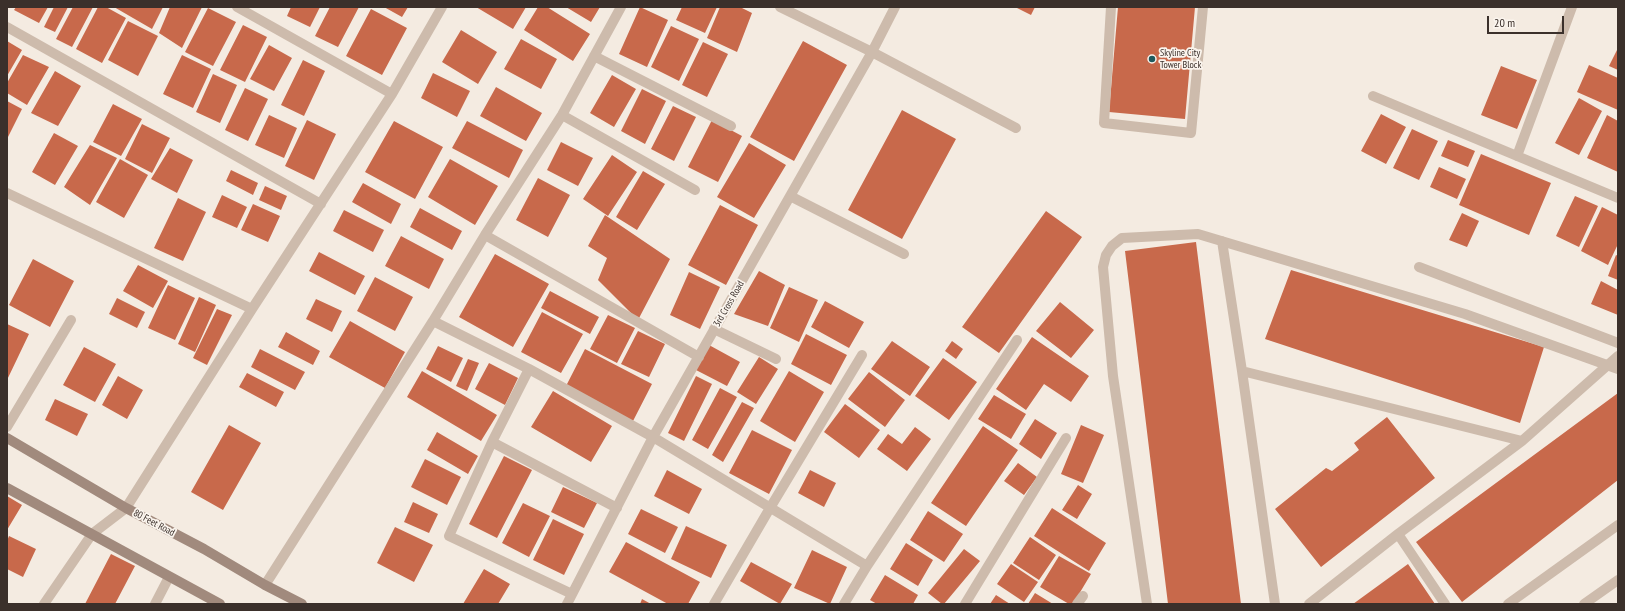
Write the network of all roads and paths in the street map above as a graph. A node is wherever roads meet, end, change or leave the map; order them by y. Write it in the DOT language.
graph roads {
  1 [pos="237,7"];
  2 [pos="442,7"];
  3 [pos="621,7"];
  4 [pos="780,7"];
  5 [pos="895,7"];
  6 [pos="1111,7"];
  7 [pos="1203,7"];
  8 [pos="1572,7"];
  9 [pos="7,27"];
  10 [pos="872,52"];
  11 [pos="594,56"];
  12 [pos="392,94"];
  13 [pos="1373,96"];
  14 [pos="562,115"];
  15 [pos="731,126"];
  16 [pos="1016,128"];
  17 [pos="1517,156"];
  18 [pos="695,190"];
  19 [pos="7,193"];
  20 [pos="790,196"];
  21 [pos="1618,198"];
  22 [pos="321,204"];
  23 [pos="485,235"];
  24 [pos="1222,241"];
  25 [pos="904,254"];
  26 [pos="1420,267"];
  27 [pos="252,309"];
  28 [pos="71,320"];
  29 [pos="433,321"];
  30 [pos="714,329"];
  31 [pos="1017,340"];
  32 [pos="1618,343"];
  33 [pos="862,355"];
  34 [pos="1618,356"];
  35 [pos="699,357"];
  36 [pos="776,359"];
  37 [pos="1608,364"];
  38 [pos="528,369"];
  39 [pos="1618,369"];
  40 [pos="1242,371"];
  41 [pos="7,427"];
  42 [pos="654,436"];
  43 [pos="7,438"];
  44 [pos="1066,438"];
  45 [pos="1522,441"];
  46 [pos="492,442"];
  47 [pos="7,488"];
  48 [pos="126,508"];
  49 [pos="617,508"];
  50 [pos="770,508"];
  51 [pos="1618,525"];
  52 [pos="92,534"];
  53 [pos="1398,534"];
  54 [pos="867,566"];
  55 [pos="169,578"];
  56 [pos="1618,580"];
  57 [pos="265,585"];
  58 [pos="572,594"];
  59 [pos="44,604"];
  60 [pos="155,604"];
  61 [pos="220,604"];
  62 [pos="302,604"];
  63 [pos="567,604"];
  64 [pos="714,604"];
  65 [pos="844,604"];
  66 [pos="965,604"];
  67 [pos="1147,604"];
  68 [pos="1275,604"];
  69 [pos="1309,604"];
  70 [pos="1445,604"];
  71 [pos="1508,604"];
  72 [pos="1584,604"];
  1 -- 12 [label="street"];
  2 -- 12 [label="street"];
  3 -- 11 [label="street"];
  4 -- 10 [label="street"];
  5 -- 10 [label="street, 3rd Cross Road"];
  6 -- 7 [label="street"];
  8 -- 17 [label="street"];
  9 -- 22 [label="street"];
  10 -- 16 [label="street"];
  10 -- 20 [label="street, 3rd Cross Road"];
  11 -- 14 [label="street"];
  11 -- 15 [label="street"];
  12 -- 22 [label="street"];
  13 -- 17 [label="street"];
  14 -- 18 [label="street"];
  14 -- 23 [label="street"];
  17 -- 21 [label="street"];
  19 -- 27 [label="street"];
  20 -- 25 [label="street"];
  20 -- 30 [label="street, 3rd Cross Road"];
  22 -- 27 [label="street"];
  23 -- 29 [label="street"];
  23 -- 35 [label="street"];
  24 -- 37 [label="street"];
  24 -- 40 [label="street"];
  24 -- 67 [label="street"];
  26 -- 32 [label="street"];
  27 -- 48 [label="street"];
  28 -- 41 [label="street"];
  29 -- 38 [label="street"];
  29 -- 57 [label="street"];
  30 -- 35 [label="street, 3rd Cross Road"];
  30 -- 36 [label="street"];
  31 -- 54 [label="street"];
  33 -- 50 [label="street"];
  34 -- 37 [label="street"];
  35 -- 42 [label="street, 3rd Cross Road"];
  37 -- 39 [label="street"];
  37 -- 45 [label="street"];
  38 -- 42 [label="street"];
  38 -- 46 [label="street"];
  40 -- 45 [label="street"];
  40 -- 68 [label="street"];
  42 -- 49 [label="street, 3rd Cross Road"];
  42 -- 50 [label="street"];
  43 -- 48 [label="main road, 80 Feet Road"];
  44 -- 66 [label="street"];
  45 -- 53 [label="street"];
  46 -- 49 [label="street"];
  46 -- 58 [label="street"];
  47 -- 52 [label="main road"];
  48 -- 52 [label="street"];
  48 -- 57 [label="main road, 80 Feet Road"];
  49 -- 58 [label="street, 3rd Cross Road"];
  50 -- 54 [label="street"];
  50 -- 64 [label="street"];
  51 -- 71 [label="street"];
  52 -- 55 [label="main road"];
  52 -- 59 [label="street"];
  53 -- 69 [label="street"];
  53 -- 70 [label="street"];
  54 -- 65 [label="street"];
  55 -- 60 [label="street"];
  55 -- 61 [label="main road"];
  56 -- 72 [label="street"];
  57 -- 62 [label="main road, 80 Feet Road"];
  58 -- 63 [label="street, 3rd Cross Road"];
}
